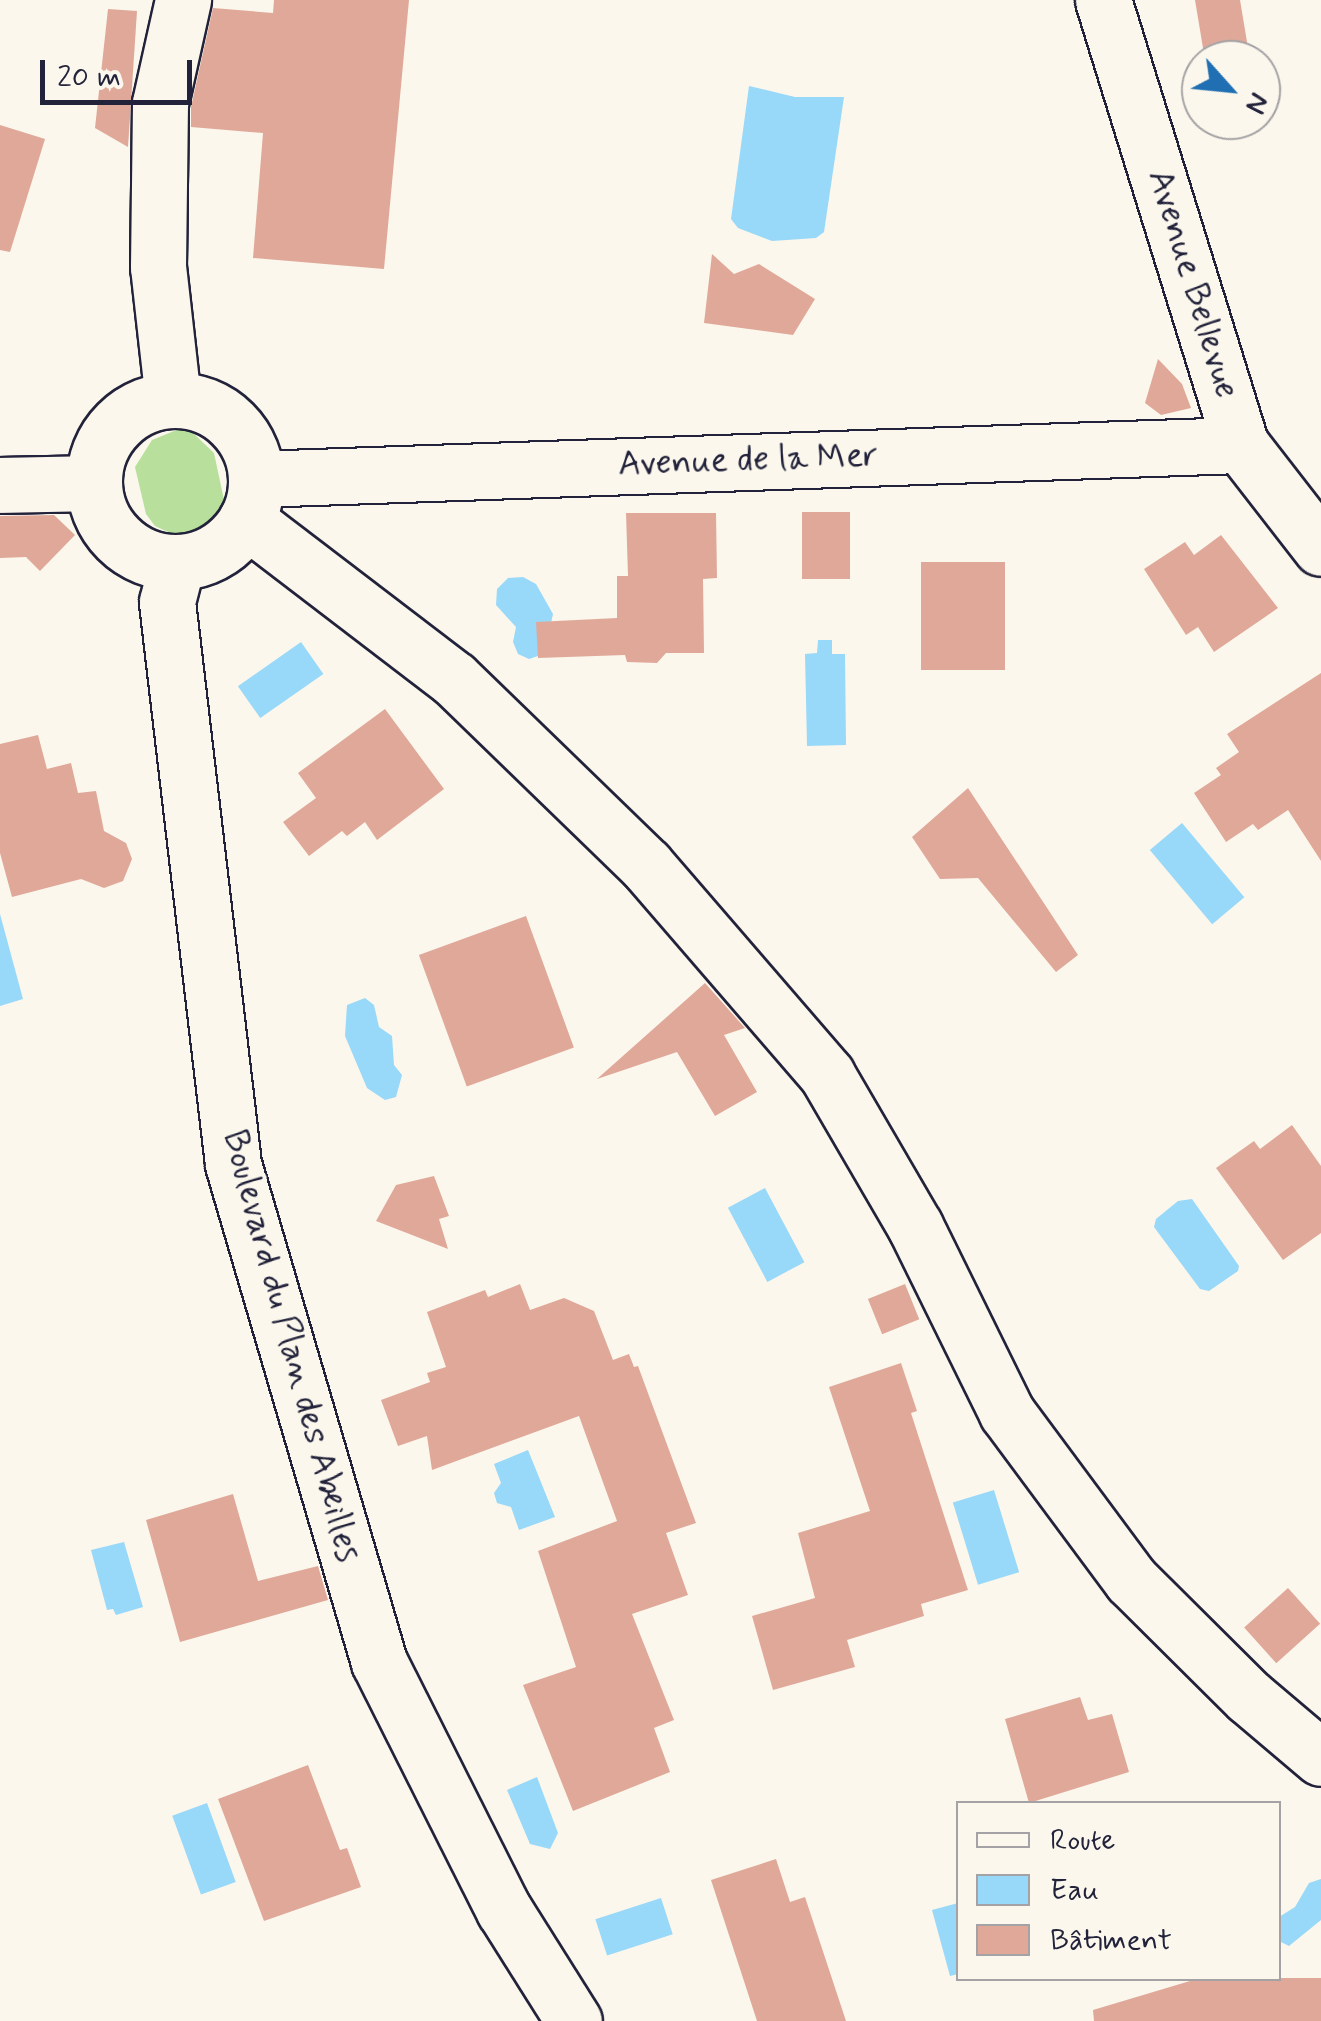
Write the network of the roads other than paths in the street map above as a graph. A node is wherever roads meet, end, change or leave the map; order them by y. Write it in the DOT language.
graph roads {
  1 [pos="183,0"];
  2 [pos="1103,0"];
  3 [pos="173,400"];
  4 [pos="1241,445"];
  5 [pos="94,484"];
  6 [pos="0,485"];
  7 [pos="251,500"];
  8 [pos="1321,548"];
  9 [pos="177,563"];
  10 [pos="1321,1758"];
  11 [pos="574,2021"];
  1 -- 3 [label="street"];
  2 -- 4 [label="street, Avenue Bellevue"];
  3 -- 5 [label="street"];
  3 -- 7 [label="street"];
  4 -- 7 [label="street, Avenue de la Mer"];
  4 -- 8 [label="street, Avenue Bellevue"];
  5 -- 6 [label="street"];
  5 -- 9 [label="street"];
  7 -- 9 [label="street"];
  7 -- 10 [label="street"];
  9 -- 11 [label="street, Boulevard du Plan des Abeilles"];
}
